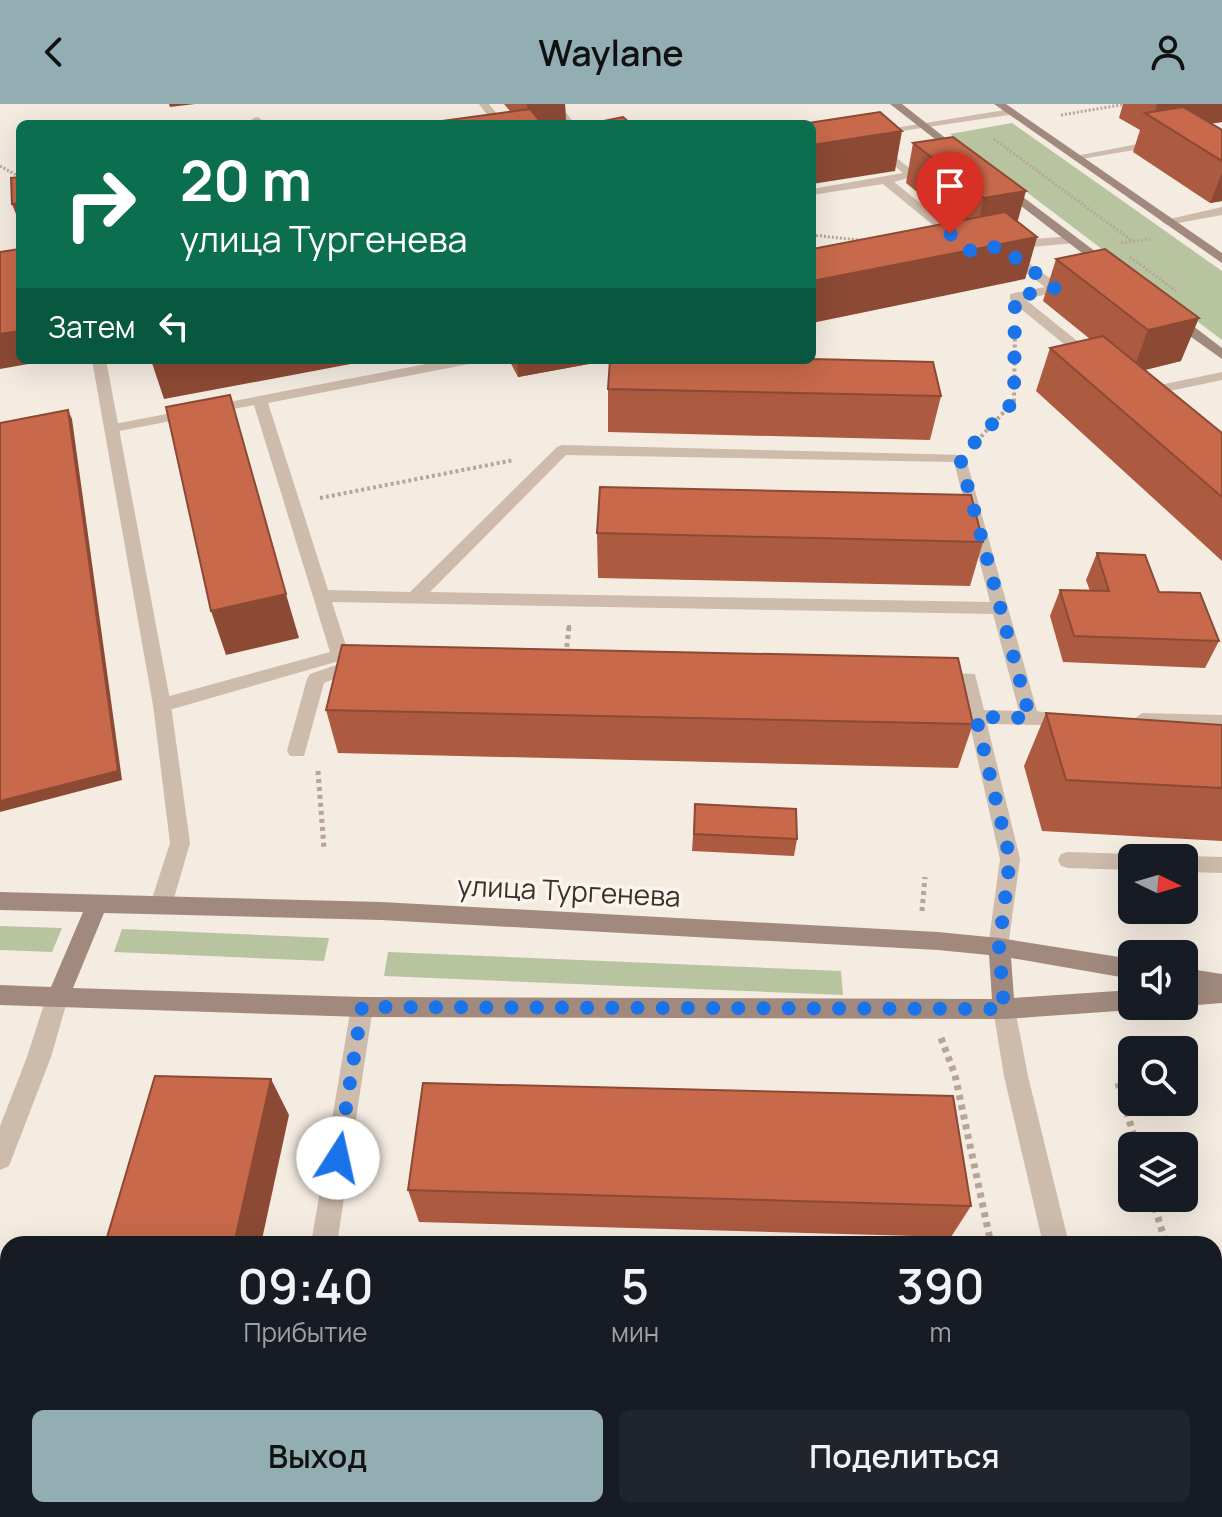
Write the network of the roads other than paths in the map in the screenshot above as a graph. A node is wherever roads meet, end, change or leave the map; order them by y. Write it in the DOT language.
graph roads {
  1 [pos="484,104"];
  2 [pos="554,104"];
  3 [pos="895,104"];
  4 [pos="999,104"];
  5 [pos="1011,112"];
  6 [pos="497,120"];
  7 [pos="567,120"];
  8 [pos="923,125"];
  9 [pos="1173,141"];
  10 [pos="1076,157"];
  11 [pos="971,162"];
  12 [pos="885,180"];
  13 [pos="997,182"];
  14 [pos="816,191"];
  15 [pos="1222,211"];
  16 [pos="1167,221"];
  17 [pos="1072,240"];
  18 [pos="958,254"];
  19 [pos="1222,259"];
  20 [pos="1118,276"];
  21 [pos="1055,288"];
  22 [pos="1164,311"];
  23 [pos="1222,355"];
  24 [pos="100,364"];
  25 [pos="448,364"];
  26 [pos="1098,365"];
  27 [pos="1222,376"];
  28 [pos="1133,394"];
  29 [pos="260,400"];
  30 [pos="114,428"];
  31 [pos="322,596"];
  32 [pos="415,597"];
  33 [pos="1000,608"];
  34 [pos="349,663"];
  35 [pos="914,678"];
  36 [pos="162,705"];
  37 [pos="976,717"];
  38 [pos="1030,718"];
  39 [pos="1062,719"];
  40 [pos="1126,720"];
  41 [pos="1222,722"];
  42 [pos="297,751"];
  43 [pos="1068,860"];
  44 [pos="1118,862"];
  45 [pos="1198,864"];
  46 [pos="1222,865"];
  47 [pos="0,901"];
  48 [pos="97,904"];
  49 [pos="161,905"];
  50 [pos="999,947"];
  51 [pos="1118,967"];
  52 [pos="1198,980"];
  53 [pos="1222,984"];
  54 [pos="1222,993"];
  55 [pos="0,995"];
  56 [pos="1198,995"];
  57 [pos="57,998"];
  58 [pos="1118,1001"];
  59 [pos="362,1007"];
  60 [pos="1004,1009"];
  61 [pos="0,1158"];
  62 [pos="325,1236"];
  63 [pos="1054,1236"];
  1 -- 6 [label="street"];
  2 -- 7 [label="street"];
  3 -- 8 [label="main road"];
  4 -- 5 [label="main road"];
  5 -- 8 [label="street"];
  5 -- 10 [label="main road"];
  8 -- 11 [label="main road"];
  8 -- 12 [label="street"];
  9 -- 10 [label="street"];
  10 -- 16 [label="main road"];
  12 -- 14 [label="street"];
  12 -- 18 [label="street"];
  13 -- 17 [label="main road"];
  15 -- 16 [label="street"];
  16 -- 19 [label="main road"];
  17 -- 20 [label="main road"];
  17 -- 21 [label="street"];
  20 -- 21 [label="street"];
  21 -- 26 [label="street"];
  22 -- 23 [label="main road"];
  24 -- 30 [label="street"];
  25 -- 29 [label="street"];
  27 -- 28 [label="street"];
  29 -- 30 [label="street"];
  29 -- 31 [label="street"];
  30 -- 36 [label="street"];
  31 -- 32 [label="street"];
  31 -- 34 [label="street"];
  32 -- 33 [label="street"];
  32 -- 33 [label="street"];
  33 -- 38 [label="street"];
  34 -- 36 [label="street"];
  34 -- 42 [label="street"];
  35 -- 37 [label="street"];
  36 -- 49 [label="street"];
  37 -- 38 [label="street"];
  37 -- 50 [label="street"];
  38 -- 39 [label="street"];
  40 -- 41 [label="street"];
  43 -- 44 [label="street"];
  45 -- 46 [label="street"];
  47 -- 48 [label="main road, улица Тургенева"];
  48 -- 49 [label="main road, улица Тургенева"];
  48 -- 57 [label="main road"];
  49 -- 50 [label="main road, улица Тургенева"];
  50 -- 51 [label="main road, улица Тургенева"];
  50 -- 60 [label="main road"];
  52 -- 53 [label="main road"];
  54 -- 56 [label="main road"];
  55 -- 57 [label="main road"];
  57 -- 59 [label="main road"];
  57 -- 61 [label="street"];
  58 -- 60 [label="main road"];
  59 -- 60 [label="main road"];
  59 -- 62 [label="street"];
  60 -- 63 [label="street"];
}
